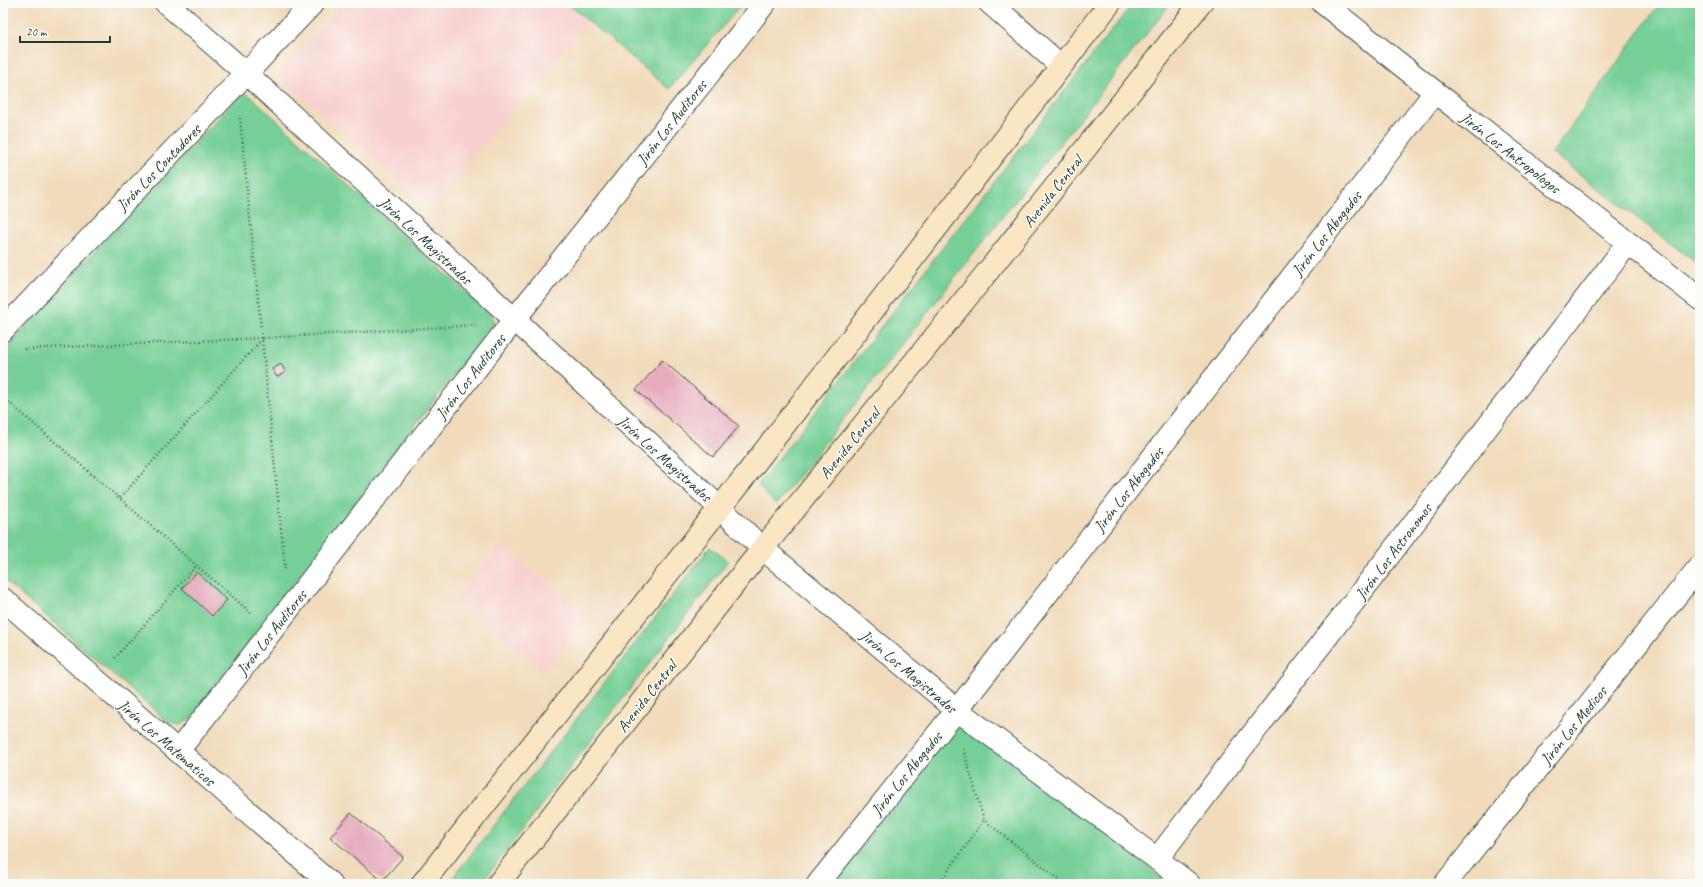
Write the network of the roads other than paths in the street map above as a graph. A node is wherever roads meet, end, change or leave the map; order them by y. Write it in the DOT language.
graph roads {
  1 [pos="166,3"];
  2 [pos="314,3"];
  3 [pos="765,3"];
  4 [pos="990,3"];
  5 [pos="1110,3"];
  6 [pos="1201,3"];
  7 [pos="1323,3"];
  8 [pos="1061,66"];
  9 [pos="247,74"];
  10 [pos="1435,92"];
  11 [pos="1628,243"];
  12 [pos="1700,299"];
  13 [pos="514,320"];
  14 [pos="3,330"];
  15 [pos="720,508"];
  16 [pos="763,549"];
  17 [pos="1700,566"];
  18 [pos="3,599"];
  19 [pos="956,710"];
  20 [pos="178,751"];
  21 [pos="1157,859"];
  22 [pos="331,884"];
  23 [pos="422,884"];
  24 [pos="498,884"];
  25 [pos="818,884"];
  26 [pos="1189,884"];
  27 [pos="1445,884"];
  1 -- 9 [label="street, Jirón Los Magistrados"];
  2 -- 9 [label="street, Jirón Los Contadores"];
  3 -- 13 [label="street, Jirón Los Auditores"];
  4 -- 8 [label="street"];
  5 -- 8 [label="main road"];
  6 -- 16 [label="main road, Avenida Central"];
  7 -- 10 [label="street, Jirón Los Antropologos"];
  8 -- 15 [label="main road"];
  9 -- 13 [label="street, Jirón Los Magistrados"];
  9 -- 14 [label="street, Jirón Los Contadores"];
  10 -- 11 [label="street, Jirón Los Antropologos"];
  10 -- 19 [label="street, Jirón Los Abogados"];
  11 -- 12 [label="street, Jirón Los Antropologos"];
  11 -- 21 [label="street, Jirón Los Astronomos"];
  13 -- 15 [label="street, Jirón Los Magistrados"];
  13 -- 20 [label="street, Jirón Los Auditores"];
  15 -- 16 [label="street, Jirón Los Magistrados"];
  15 -- 23 [label="main road"];
  16 -- 19 [label="street, Jirón Los Magistrados"];
  16 -- 24 [label="main road, Avenida Central"];
  17 -- 27 [label="street, Jirón Los Medicos"];
  18 -- 20 [label="street, Jirón Los Matematicos"];
  19 -- 21 [label="street, Jirón Los Magistrados"];
  19 -- 25 [label="street, Jirón Los Abogados"];
  20 -- 22 [label="street, Jirón Los Matematicos"];
  21 -- 26 [label="street, Jirón Los Magistrados"];
}
